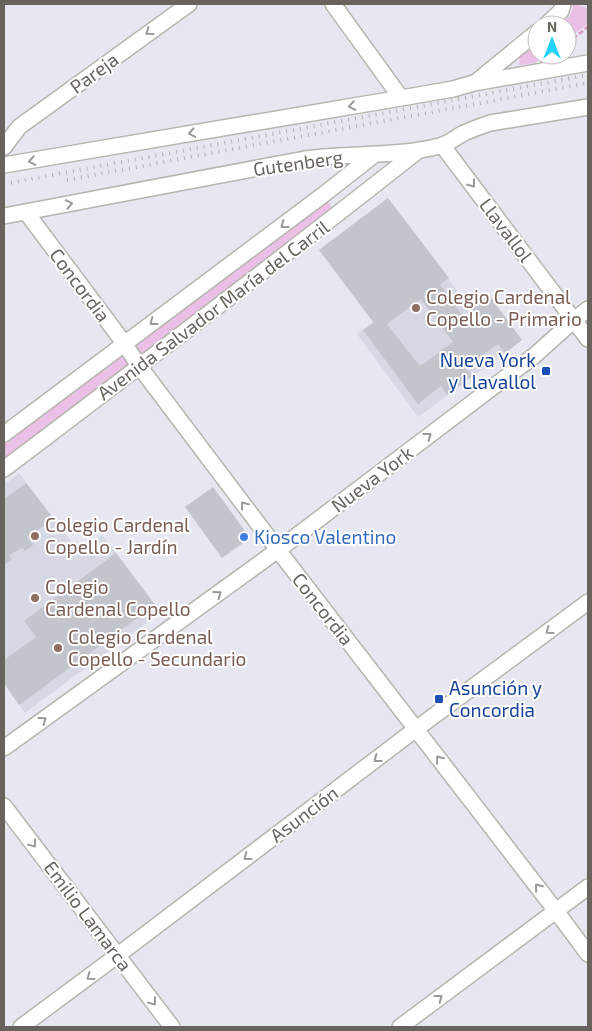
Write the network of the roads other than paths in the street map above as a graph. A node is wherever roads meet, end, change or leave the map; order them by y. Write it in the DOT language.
graph roads {
  1 [pos="189,4"];
  2 [pos="333,4"];
  3 [pos="563,4"];
  4 [pos="558,15"];
  5 [pos="527,40"];
  6 [pos="588,63"];
  7 [pos="474,83"];
  8 [pos="400,98"];
  9 [pos="588,107"];
  10 [pos="442,145"];
  11 [pos="4,148"];
  12 [pos="420,150"];
  13 [pos="374,155"];
  14 [pos="4,165"];
  15 [pos="26,212"];
  16 [pos="4,216"];
  17 [pos="588,309"];
  18 [pos="574,320"];
  19 [pos="588,339"];
  20 [pos="124,344"];
  21 [pos="139,366"];
  22 [pos="4,434"];
  23 [pos="4,468"];
  24 [pos="278,550"];
  25 [pos="588,602"];
  26 [pos="416,729"];
  27 [pos="4,748"];
  28 [pos="4,806"];
  29 [pos="588,887"];
  30 [pos="556,911"];
  31 [pos="588,954"];
  32 [pos="118,956"];
  33 [pos="21,1027"];
  34 [pos="172,1027"];
  35 [pos="400,1027"];
  1 -- 11 [label="street, Pareja, one-way"];
  2 -- 8 [label="street"];
  3 -- 4 [label="street"];
  5 -- 7 [label="street"];
  6 -- 7 [label="street"];
  7 -- 8 [label="street"];
  8 -- 14 [label="street, one-way"];
  9 -- 10 [label="street, Gutenberg"];
  10 -- 12 [label="street, Gutenberg"];
  10 -- 18 [label="street, Llavallol, one-way"];
  12 -- 13 [label="street, Gutenberg"];
  12 -- 21 [label="street, Avenida Salvador María del Carril"];
  15 -- 13 [label="street, Gutenberg, one-way"];
  13 -- 20 [label="street, Avenida Salvador María del Carril, one-way"];
  15 -- 16 [label="street, Gutenberg"];
  15 -- 20 [label="street, Concordia"];
  17 -- 18 [label="street, Nueva York"];
  18 -- 19 [label="street, Llavallol"];
  24 -- 18 [label="street, Nueva York, one-way"];
  20 -- 21 [label="street, Concordia"];
  20 -- 22 [label="street, Avenida Salvador María del Carril"];
  21 -- 23 [label="street, Avenida Salvador María del Carril"];
  24 -- 21 [label="street, Concordia, one-way"];
  24 -- 26 [label="street, Concordia"];
  27 -- 24 [label="street, Nueva York, one-way"];
  25 -- 26 [label="street, Asunción, one-way"];
  30 -- 26 [label="street, Concordia, one-way"];
  26 -- 32 [label="street, Asunción, one-way"];
  28 -- 32 [label="street, Emilio Lamarca, one-way"];
  29 -- 30 [label="street"];
  30 -- 31 [label="street, Concordia"];
  35 -- 30 [label="street, one-way"];
  32 -- 33 [label="street, Asunción, one-way"];
  32 -- 34 [label="street, Emilio Lamarca, one-way"];
}
